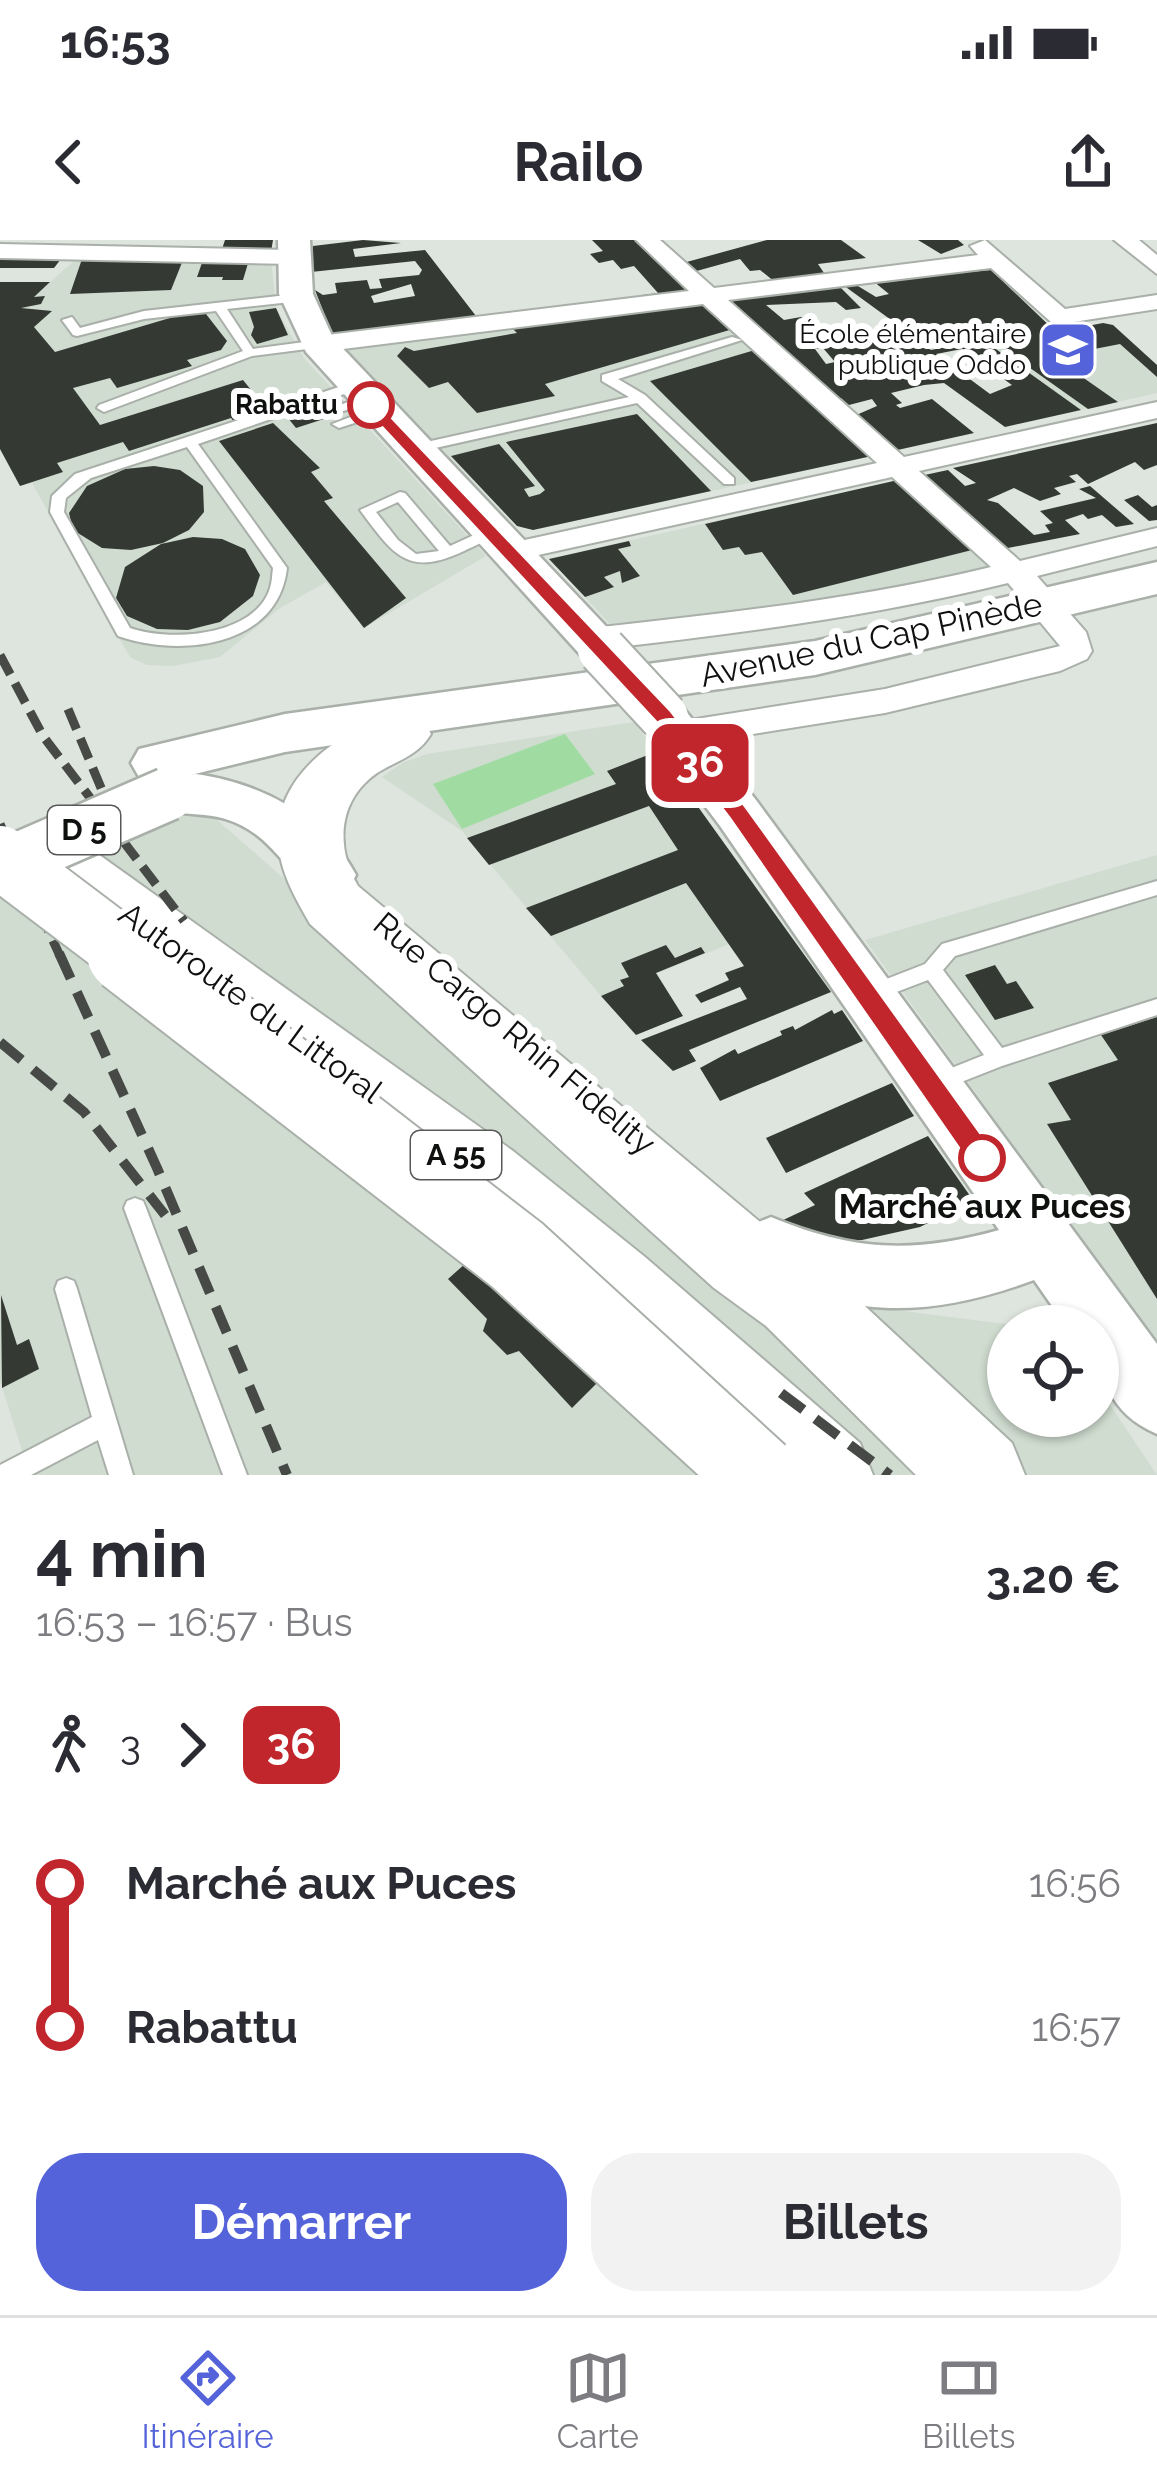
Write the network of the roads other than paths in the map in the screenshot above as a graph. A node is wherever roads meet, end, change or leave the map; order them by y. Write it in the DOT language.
graph roads {
  1 [pos="647,240"];
  2 [pos="974,240"];
  3 [pos="1125,240"];
  4 [pos="292,249"];
  5 [pos="0,251"];
  6 [pos="997,260"];
  7 [pos="1157,267"];
  8 [pos="709,296"];
  9 [pos="296,298"];
  10 [pos="220,308"];
  11 [pos="1142,311"];
  12 [pos="68,320"];
  13 [pos="736,340"];
  14 [pos="319,344"];
  15 [pos="250,353"];
  16 [pos="640,398"];
  17 [pos="359,405"];
  18 [pos="104,408"];
  19 [pos="1157,410"];
  20 [pos="326,412"];
  21 [pos="190,442"];
  22 [pos="412,449"];
  23 [pos="898,467"];
  24 [pos="86,475"];
  25 [pos="729,481"];
  26 [pos="58,484"];
  27 [pos="1157,537"];
  28 [pos="501,542"];
  29 [pos="448,553"];
  30 [pos="1157,578"];
  31 [pos="1042,601"];
  32 [pos="1157,606"];
  33 [pos="597,644"];
  34 [pos="670,725"];
  35 [pos="400,734"];
  36 [pos="163,779"];
  37 [pos="0,813"];
  38 [pos="0,829"];
  39 [pos="309,852"];
  40 [pos="0,857"];
  41 [pos="0,866"];
  42 [pos="1157,888"];
  43 [pos="932,970"];
  44 [pos="868,995"];
  45 [pos="1157,1006"];
  46 [pos="998,1058"];
  47 [pos="930,1085"];
  48 [pos="134,1208"];
  49 [pos="1044,1246"];
  50 [pos="66,1289"];
  51 [pos="1151,1380"];
  52 [pos="104,1424"];
  53 [pos="6,1475"];
  54 [pos="121,1475"];
  55 [pos="235,1475"];
  56 [pos="758,1475"];
  57 [pos="828,1475"];
  58 [pos="980,1475"];
  1 -- 8 [label="street"];
  2 -- 6 [label="street"];
  3 -- 7 [label="street"];
  4 -- 5 [label="street"];
  4 -- 9 [label="street"];
  6 -- 8 [label="street"];
  6 -- 11 [label="street"];
  8 -- 14 [label="street"];
  8 -- 23 [label="street"];
  9 -- 10 [label="lane"];
  9 -- 14 [label="street"];
  10 -- 12 [label="lane"];
  10 -- 15 [label="lane"];
  13 -- 16 [label="lane"];
  14 -- 15 [label="lane"];
  14 -- 17 [label="street"];
  15 -- 18 [label="lane"];
  16 -- 22 [label="lane"];
  16 -- 25 [label="lane"];
  17 -- 20 [label="lane"];
  17 -- 21 [label="lane"];
  17 -- 22 [label="street"];
  19 -- 23 [label="street"];
  21 -- 24 [label="lane"];
  21 -- 24 [label="lane"];
  22 -- 28 [label="street"];
  23 -- 28 [label="street"];
  23 -- 31 [label="street"];
  24 -- 26 [label="lane"];
  27 -- 31 [label="street"];
  28 -- 29 [label="lane"];
  28 -- 33 [label="street"];
  29 -- 29 [label="lane"];
  30 -- 31 [label="main road, Avenue du Cap Pinède"];
  31 -- 32 [label="main road, Avenue du Cap Pinède"];
  31 -- 33 [label="street"];
  31 -- 34 [label="street"];
  31 -- 35 [label="main road, Avenue du Cap Pinède"];
  31 -- 36 [label="main road, Avenue du Cap Pinède"];
  33 -- 34 [label="street, bridge"];
  34 -- 44 [label="street"];
  35 -- 36 [label="main road, Avenue du Cap Pinède"];
  35 -- 39 [label="highway"];
  36 -- 38 [label="main road, Rue Cargo Rhin Fidelity / D 5"];
  36 -- 39 [label="street, Rue Cargo Rhin Fidelity / D 5"];
  36 -- 41 [label="main road, Rue Cargo Rhin Fidelity / D 5, bridge"];
  37 -- 57 [label="highway, Autoroute du Littoral / A 55"];
  39 -- 49 [label="street, Rue Cargo Rhin Fidelity / D 5"];
  39 -- 58 [label="highway"];
  40 -- 56 [label="highway, Autoroute du Littoral / A 55, bridge"];
  42 -- 43 [label="lane"];
  43 -- 44 [label="lane"];
  43 -- 46 [label="lane"];
  44 -- 47 [label="street"];
  45 -- 46 [label="lane"];
  46 -- 47 [label="lane"];
  47 -- 49 [label="street"];
  48 -- 55 [label="lane"];
  49 -- 51 [label="street"];
  50 -- 52 [label="lane"];
  52 -- 53 [label="lane"];
  52 -- 54 [label="lane"];
}
